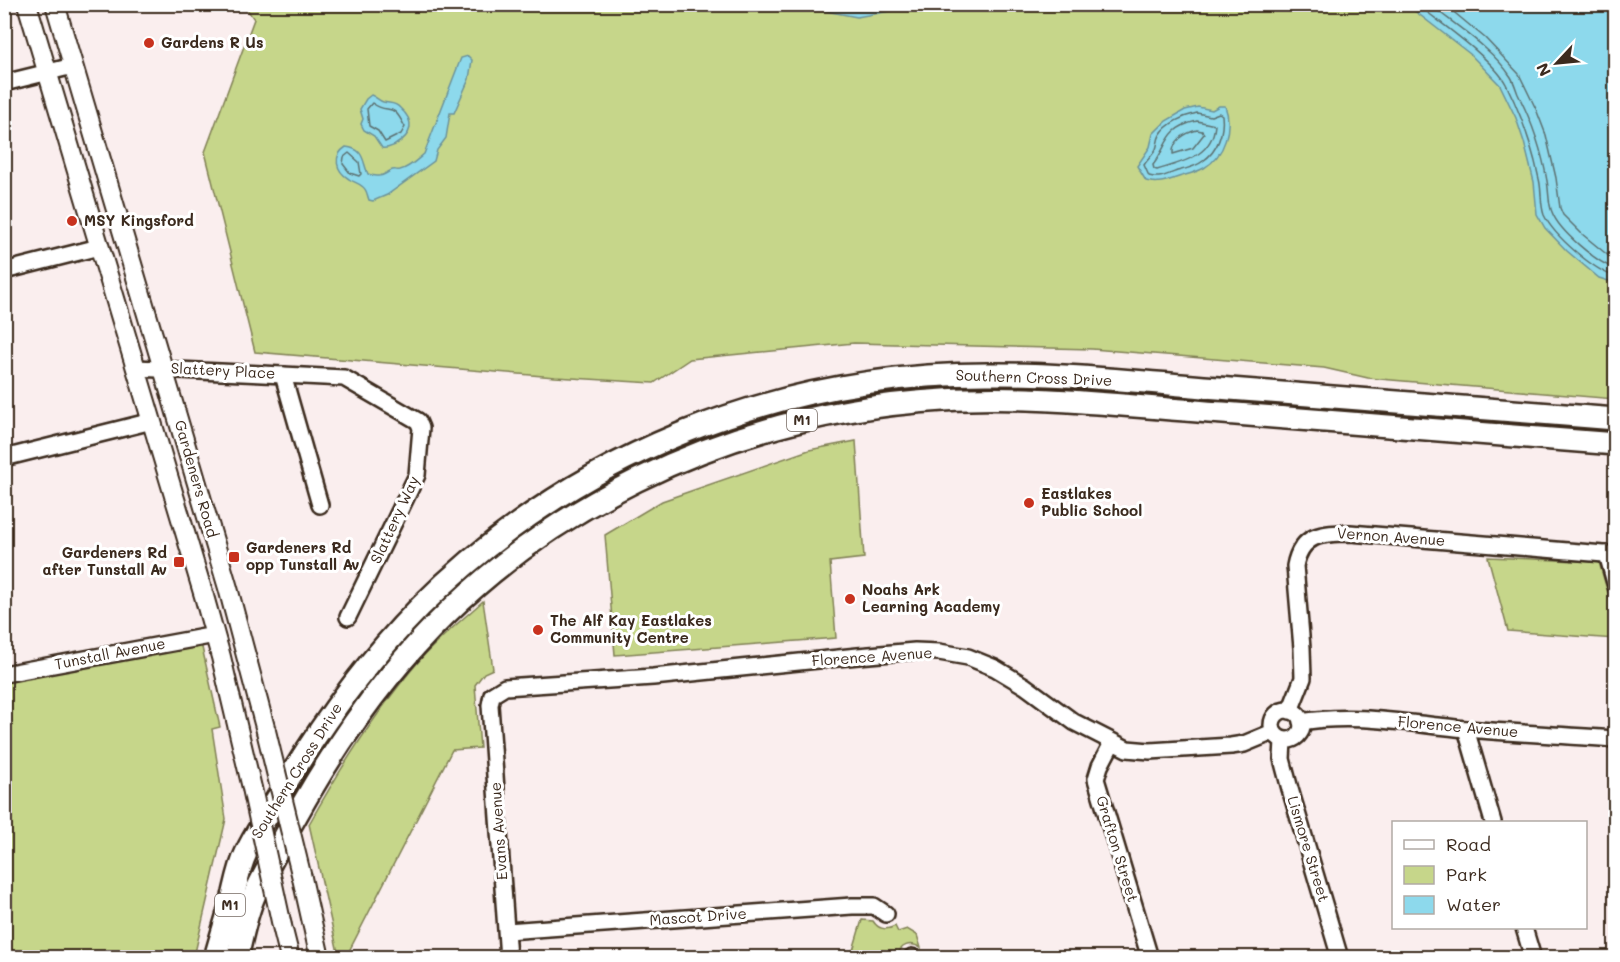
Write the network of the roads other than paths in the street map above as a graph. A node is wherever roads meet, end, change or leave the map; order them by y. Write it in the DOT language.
graph roads {
  1 [pos="27,4"];
  2 [pos="55,4"];
  3 [pos="74,66"];
  4 [pos="47,72"];
  5 [pos="4,83"];
  6 [pos="99,247"];
  7 [pos="4,271"];
  8 [pos="136,368"];
  9 [pos="164,368"];
  10 [pos="283,375"];
  11 [pos="1616,419"];
  12 [pos="152,421"];
  13 [pos="1616,444"];
  14 [pos="4,458"];
  15 [pos="320,505"];
  16 [pos="1611,555"];
  17 [pos="1616,586"];
  18 [pos="348,616"];
  19 [pos="215,635"];
  20 [pos="4,674"];
  21 [pos="490,705"];
  22 [pos="1296,716"];
  23 [pos="1466,729"];
  24 [pos="1278,736"];
  25 [pos="1616,739"];
  26 [pos="1112,742"];
  27 [pos="1493,821"];
  28 [pos="886,915"];
  29 [pos="1525,929"];
  30 [pos="507,931"];
  31 [pos="215,957"];
  32 [pos="237,957"];
  33 [pos="290,957"];
  34 [pos="320,957"];
  35 [pos="508,957"];
  36 [pos="1150,957"];
  37 [pos="1340,957"];
  38 [pos="1533,957"];
  1 -- 4 [label="main road, Gardeners Road"];
  2 -- 3 [label="main road, Gardeners Road"];
  3 -- 4 [label="street"];
  3 -- 9 [label="main road, Gardeners Road"];
  4 -- 5 [label="street"];
  4 -- 6 [label="main road, Gardeners Road"];
  6 -- 7 [label="street"];
  6 -- 8 [label="main road, Gardeners Road"];
  8 -- 9 [label="street, Slattery Place"];
  8 -- 12 [label="main road, Gardeners Road"];
  9 -- 10 [label="street, Slattery Place"];
  9 -- 34 [label="main road, Gardeners Road, bridge"];
  10 -- 15 [label="street, Slattery Place"];
  10 -- 18 [label="street, Slattery Way"];
  11 -- 31 [label="highway, Southern Cross Drive / M1"];
  12 -- 14 [label="street"];
  12 -- 19 [label="main road, Gardeners Road"];
  13 -- 32 [label="highway, Southern Cross Drive / M1"];
  16 -- 17 [label="street"];
  16 -- 22 [label="street, Vernon Avenue"];
  19 -- 20 [label="street, Tunstall Avenue"];
  19 -- 33 [label="main road, Gardeners Road, bridge"];
  21 -- 26 [label="street, Florence Avenue"];
  21 -- 30 [label="street, Evans Avenue"];
  22 -- 23 [label="street, Florence Avenue"];
  22 -- 24 [label="street"];
  22 -- 24 [label="street"];
  23 -- 25 [label="street, Florence Avenue"];
  23 -- 27 [label="street"];
  24 -- 26 [label="street, Florence Avenue"];
  24 -- 37 [label="street, Lismore Street"];
  26 -- 36 [label="street, Grafton Street"];
  28 -- 30 [label="street, Mascot Drive"];
  29 -- 38 [label="street"];
  30 -- 35 [label="street, Evans Avenue"];
}
